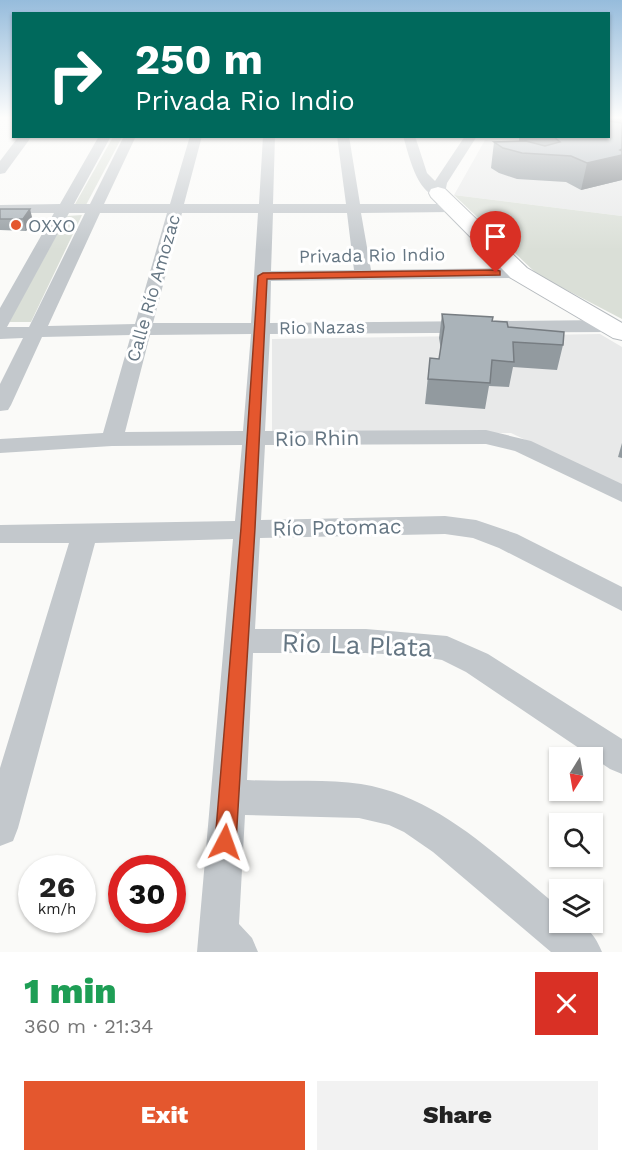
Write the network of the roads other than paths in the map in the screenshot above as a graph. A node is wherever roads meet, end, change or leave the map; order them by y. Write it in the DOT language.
graph roads {
  1 [pos="90,161"];
  2 [pos="118,161"];
  3 [pos="189,161"];
  4 [pos="267,161"];
  5 [pos="346,161"];
  6 [pos="417,161"];
  7 [pos="454,161"];
  8 [pos="445,200"];
  9 [pos="176,207"];
  10 [pos="264,207"];
  11 [pos="351,207"];
  12 [pos="63,208"];
  13 [pos="96,208"];
  14 [pos="0,209"];
  15 [pos="519,273"];
  16 [pos="363,274"];
  17 [pos="263,276"];
  18 [pos="0,324"];
  19 [pos="260,328"];
  20 [pos="141,329"];
  21 [pos="615,330"];
  22 [pos="37,332"];
  23 [pos="0,333"];
  24 [pos="0,405"];
  25 [pos="253,439"];
  26 [pos="112,440"];
  27 [pos="0,446"];
  28 [pos="622,494"];
  29 [pos="248,528"];
  30 [pos="0,534"];
  31 [pos="84,535"];
  32 [pos="622,600"];
  33 [pos="241,641"];
  34 [pos="622,758"];
  35 [pos="229,797"];
  36 [pos="0,828"];
  37 [pos="225,945"];
  38 [pos="582,952"];
  1 -- 12 [label="street"];
  2 -- 13 [label="street"];
  3 -- 9 [label="street, Calle Río Amozac"];
  4 -- 10 [label="street"];
  5 -- 11 [label="street"];
  6 -- 8 [label="street"];
  7 -- 8 [label="street"];
  8 -- 11 [label="street"];
  8 -- 15 [label="main road"];
  9 -- 10 [label="street"];
  9 -- 13 [label="street"];
  9 -- 20 [label="street, Calle Río Amozac"];
  10 -- 11 [label="street"];
  10 -- 17 [label="street"];
  11 -- 16 [label="street"];
  12 -- 13 [label="street"];
  12 -- 14 [label="street"];
  12 -- 18 [label="street"];
  13 -- 22 [label="street"];
  15 -- 16 [label="street, Privada Rio Indio"];
  15 -- 21 [label="main road"];
  16 -- 17 [label="street, Privada Rio Indio"];
  17 -- 19 [label="street"];
  19 -- 20 [label="street, Rio Nazas"];
  19 -- 21 [label="street, Rio Nazas"];
  19 -- 25 [label="street"];
  20 -- 22 [label="street, Rio Nazas"];
  20 -- 26 [label="street, Calle Río Amozac"];
  22 -- 23 [label="street, Rio Nazas"];
  22 -- 24 [label="street"];
  25 -- 26 [label="street, Rio Rhin"];
  25 -- 28 [label="street, Rio Rhin"];
  25 -- 29 [label="street"];
  26 -- 27 [label="street, Rio Rhin"];
  29 -- 31 [label="street, Río Potomac"];
  29 -- 32 [label="street, Río Potomac"];
  29 -- 33 [label="street"];
  30 -- 31 [label="street, Río Potomac"];
  31 -- 36 [label="street"];
  33 -- 34 [label="street, Rio La Plata"];
  33 -- 35 [label="street"];
  35 -- 37 [label="street"];
  35 -- 38 [label="street"];
}
